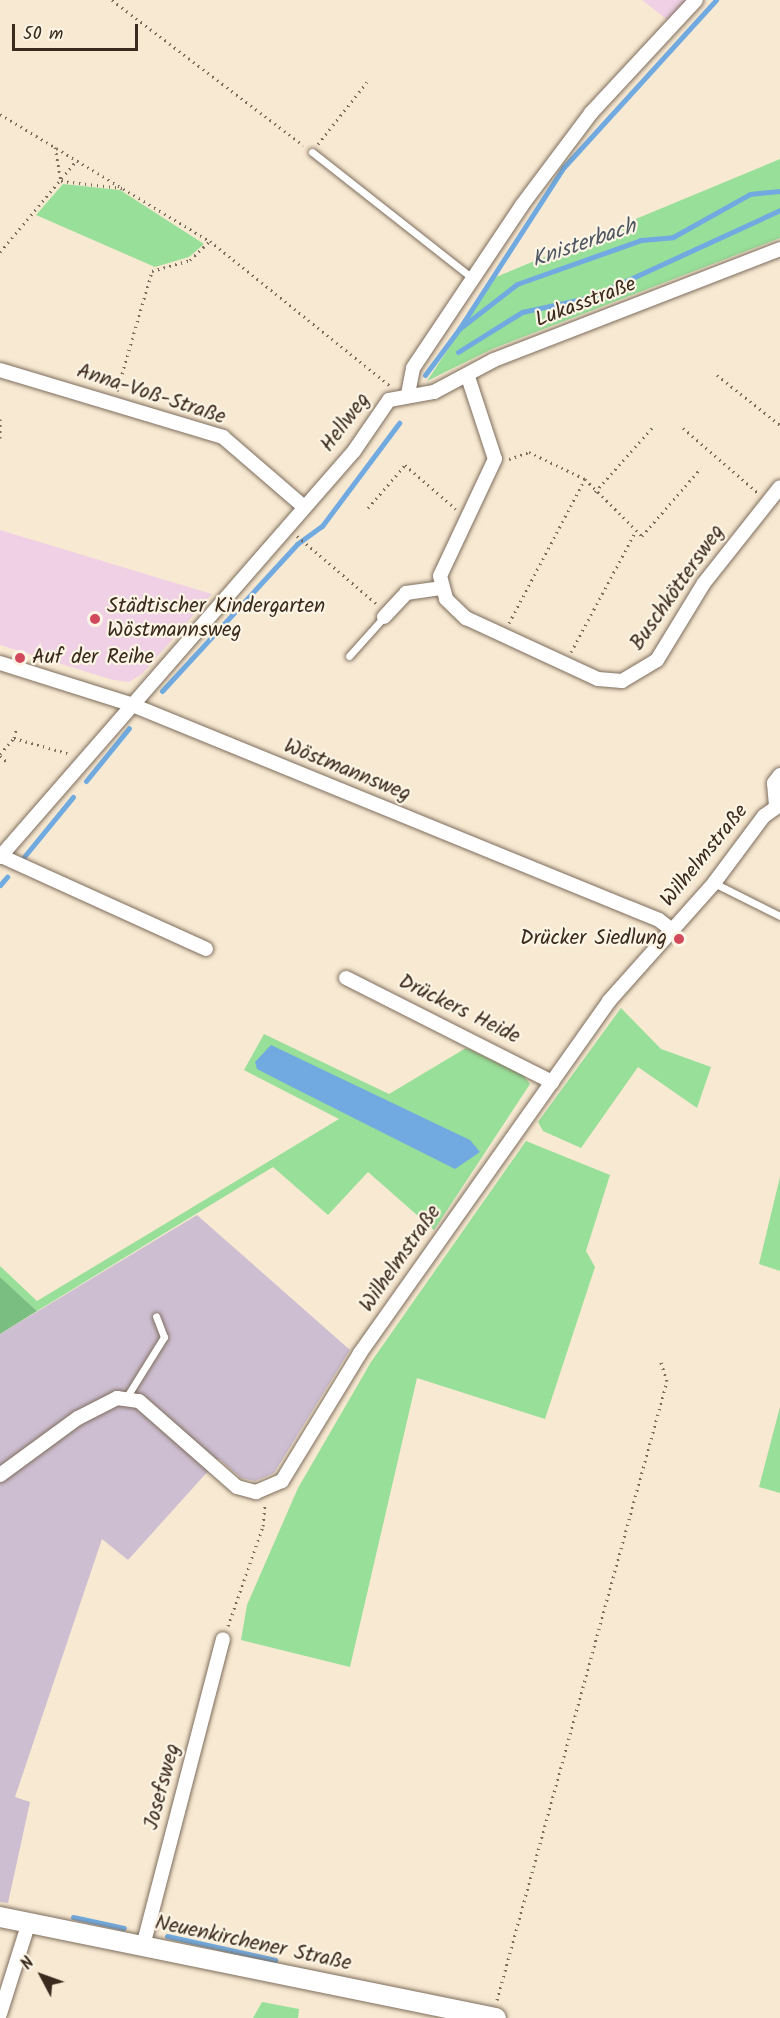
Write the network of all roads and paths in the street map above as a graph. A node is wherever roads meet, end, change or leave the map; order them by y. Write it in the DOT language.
graph roads {
  1 [pos="112,0"];
  2 [pos="696,0"];
  3 [pos="367,82"];
  4 [pos="0,114"];
  5 [pos="55,147"];
  6 [pos="312,152"];
  7 [pos="77,160"];
  8 [pos="61,181"];
  9 [pos="124,188"];
  10 [pos="210,241"];
  11 [pos="780,249"];
  12 [pos="0,252"];
  13 [pos="472,278"];
  14 [pos="0,370"];
  15 [pos="717,375"];
  16 [pos="468,376"];
  17 [pos="408,394"];
  18 [pos="394,398"];
  19 [pos="112,404"];
  20 [pos="0,422"];
  21 [pos="780,425"];
  22 [pos="653,427"];
  23 [pos="683,428"];
  24 [pos="0,438"];
  25 [pos="495,459"];
  26 [pos="701,468"];
  27 [pos="585,479"];
  28 [pos="780,487"];
  29 [pos="596,492"];
  30 [pos="767,500"];
  31 [pos="304,507"];
  32 [pos="368,508"];
  33 [pos="470,519"];
  34 [pos="636,531"];
  35 [pos="295,534"];
  36 [pos="441,588"];
  37 [pos="386,615"];
  38 [pos="502,635"];
  39 [pos="350,656"];
  40 [pos="0,663"];
  41 [pos="565,664"];
  42 [pos="129,704"];
  43 [pos="16,730"];
  44 [pos="14,738"];
  45 [pos="0,755"];
  46 [pos="7,762"];
  47 [pos="81,762"];
  48 [pos="780,776"];
  49 [pos="778,806"];
  50 [pos="1,856"];
  51 [pos="714,883"];
  52 [pos="780,916"];
  53 [pos="672,930"];
  54 [pos="206,949"];
  55 [pos="346,978"];
  56 [pos="552,1082"];
  57 [pos="156,1316"];
  58 [pos="660,1360"];
  59 [pos="126,1398"];
  60 [pos="0,1475"];
  61 [pos="267,1490"];
  62 [pos="223,1639"];
  63 [pos="0,1917"];
  64 [pos="29,1922"];
  65 [pos="143,1946"];
  66 [pos="0,2014"];
  67 [pos="494,2018"];
  1 -- 6 [label="path"];
  2 -- 13 [label="street"];
  3 -- 6 [label="path"];
  4 -- 5 [label="path"];
  5 -- 7 [label="path"];
  5 -- 8 [label="path"];
  6 -- 13 [label="lane"];
  7 -- 8 [label="path"];
  7 -- 9 [label="path"];
  8 -- 9 [label="path"];
  8 -- 12 [label="path"];
  9 -- 10 [label="path"];
  10 -- 18 [label="path"];
  10 -- 19 [label="path"];
  11 -- 16 [label="street, Lukasstraße"];
  13 -- 17 [label="street"];
  14 -- 19 [label="street, Anna-Voß-Straße"];
  15 -- 21 [label="path"];
  16 -- 17 [label="street, Lukasstraße"];
  16 -- 25 [label="street"];
  17 -- 18 [label="street, Hellweg"];
  18 -- 31 [label="street, Hellweg"];
  19 -- 31 [label="street, Anna-Voß-Straße"];
  20 -- 24 [label="path"];
  22 -- 29 [label="path"];
  23 -- 30 [label="path"];
  25 -- 27 [label="path"];
  25 -- 33 [label="street"];
  26 -- 34 [label="path"];
  27 -- 29 [label="path"];
  27 -- 38 [label="path"];
  28 -- 30 [label="street, Buschköttersweg"];
  29 -- 34 [label="path"];
  30 -- 41 [label="street, Buschköttersweg"];
  31 -- 42 [label="street, Hellweg"];
  32 -- 33 [label="path"];
  33 -- 36 [label="street"];
  34 -- 41 [label="path"];
  35 -- 37 [label="path"];
  36 -- 37 [label="street"];
  36 -- 38 [label="street, Buschköttersweg"];
  37 -- 39 [label="lane"];
  38 -- 41 [label="street, Buschköttersweg"];
  40 -- 42 [label="street, Wöstmannsweg"];
  42 -- 47 [label="street, Hellweg"];
  42 -- 53 [label="street, Wöstmannsweg"];
  43 -- 44 [label="path"];
  44 -- 45 [label="path"];
  44 -- 47 [label="path"];
  45 -- 46 [label="path"];
  47 -- 50 [label="street, Hellweg"];
  48 -- 49 [label="street"];
  49 -- 51 [label="street, Wilhelmstraße"];
  50 -- 54 [label="street"];
  51 -- 52 [label="lane"];
  51 -- 53 [label="street, Wilhelmstraße"];
  53 -- 56 [label="street, Wilhelmstraße"];
  55 -- 56 [label="street, Drückers Heide"];
  56 -- 61 [label="street, Wilhelmstraße"];
  57 -- 59 [label="lane"];
  58 -- 67 [label="path"];
  59 -- 60 [label="street"];
  59 -- 61 [label="street"];
  61 -- 62 [label="path"];
  62 -- 65 [label="street, Josefsweg"];
  63 -- 64 [label="main road, Neuenkirchener Straße"];
  64 -- 65 [label="main road, Neuenkirchener Straße"];
  64 -- 66 [label="street"];
  65 -- 67 [label="main road, Neuenkirchener Straße"];
}
